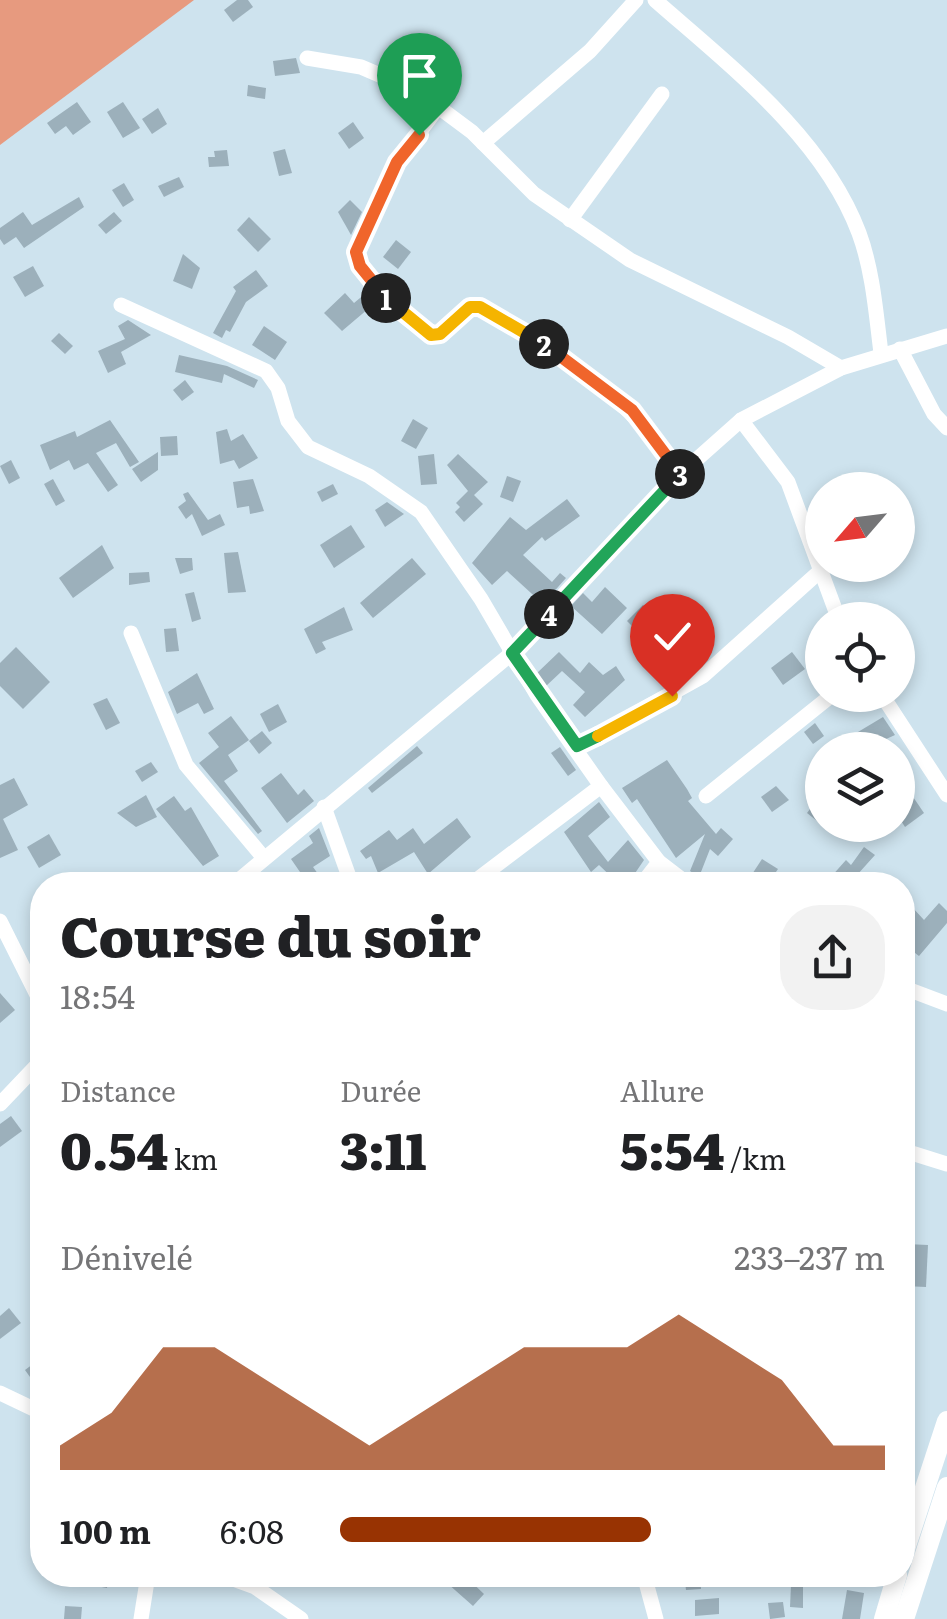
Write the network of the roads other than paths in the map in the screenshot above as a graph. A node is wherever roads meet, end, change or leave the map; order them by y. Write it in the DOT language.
graph roads {
  1 [pos="636,0"];
  2 [pos="655,0"];
  3 [pos="307,58"];
  4 [pos="662,94"];
  5 [pos="438,106"];
  6 [pos="483,143"];
  7 [pos="570,220"];
  8 [pos="121,305"];
  9 [pos="947,336"];
  10 [pos="900,348"];
  11 [pos="881,353"];
  12 [pos="841,368"];
  13 [pos="741,420"];
  14 [pos="947,428"];
  15 [pos="681,473"];
  16 [pos="805,531"];
  17 [pos="809,582"];
  18 [pos="131,633"];
  19 [pos="512,653"];
  20 [pos="811,712"];
  21 [pos="893,712"];
  22 [pos="577,746"];
  23 [pos="601,786"];
  24 [pos="947,795"];
  25 [pos="706,796"];
  26 [pos="324,807"];
  27 [pos="263,857"];
  28 [pos="659,862"];
  29 [pos="247,872"];
  30 [pos="347,872"];
  31 [pos="487,872"];
  32 [pos="651,872"];
  33 [pos="672,872"];
  34 [pos="0,921"];
  35 [pos="30,981"];
  36 [pos="915,992"];
  37 [pos="947,1004"];
  38 [pos="30,1073"];
  39 [pos="0,1104"];
  40 [pos="915,1154"];
  41 [pos="947,1164"];
  42 [pos="0,1393"];
  43 [pos="30,1407"];
  44 [pos="947,1421"];
  45 [pos="947,1486"];
  46 [pos="915,1518"];
  47 [pos="915,1585"];
  48 [pos="146,1587"];
  49 [pos="255,1587"];
  50 [pos="647,1587"];
  51 [pos="893,1587"];
  52 [pos="914,1587"];
  53 [pos="141,1619"];
  54 [pos="301,1619"];
  55 [pos="656,1619"];
  56 [pos="884,1619"];
  57 [pos="904,1619"];
  1 -- 6 [label="street"];
  2 -- 11 [label="street"];
  3 -- 5 [label="street"];
  4 -- 7 [label="street"];
  5 -- 6 [label="street"];
  5 -- 15 [label="street"];
  6 -- 7 [label="street"];
  7 -- 12 [label="street"];
  8 -- 19 [label="street"];
  9 -- 10 [label="street"];
  10 -- 11 [label="street"];
  10 -- 14 [label="street"];
  11 -- 12 [label="street"];
  12 -- 13 [label="street"];
  13 -- 15 [label="street"];
  13 -- 16 [label="street"];
  15 -- 19 [label="street"];
  17 -- 22 [label="street"];
  18 -- 27 [label="street"];
  19 -- 22 [label="street"];
  19 -- 26 [label="street"];
  20 -- 25 [label="street"];
  21 -- 24 [label="street"];
  22 -- 23 [label="street"];
  23 -- 28 [label="street"];
  23 -- 31 [label="street"];
  26 -- 27 [label="street"];
  26 -- 30 [label="street"];
  27 -- 29 [label="street"];
  28 -- 32 [label="street"];
  28 -- 33 [label="street"];
  34 -- 35 [label="street"];
  36 -- 37 [label="street"];
  38 -- 39 [label="street"];
  40 -- 41 [label="street"];
  42 -- 43 [label="street"];
  44 -- 46 [label="street"];
  45 -- 47 [label="street"];
  48 -- 53 [label="street"];
  49 -- 54 [label="street"];
  50 -- 55 [label="street"];
  51 -- 56 [label="street"];
  52 -- 57 [label="street"];
}
